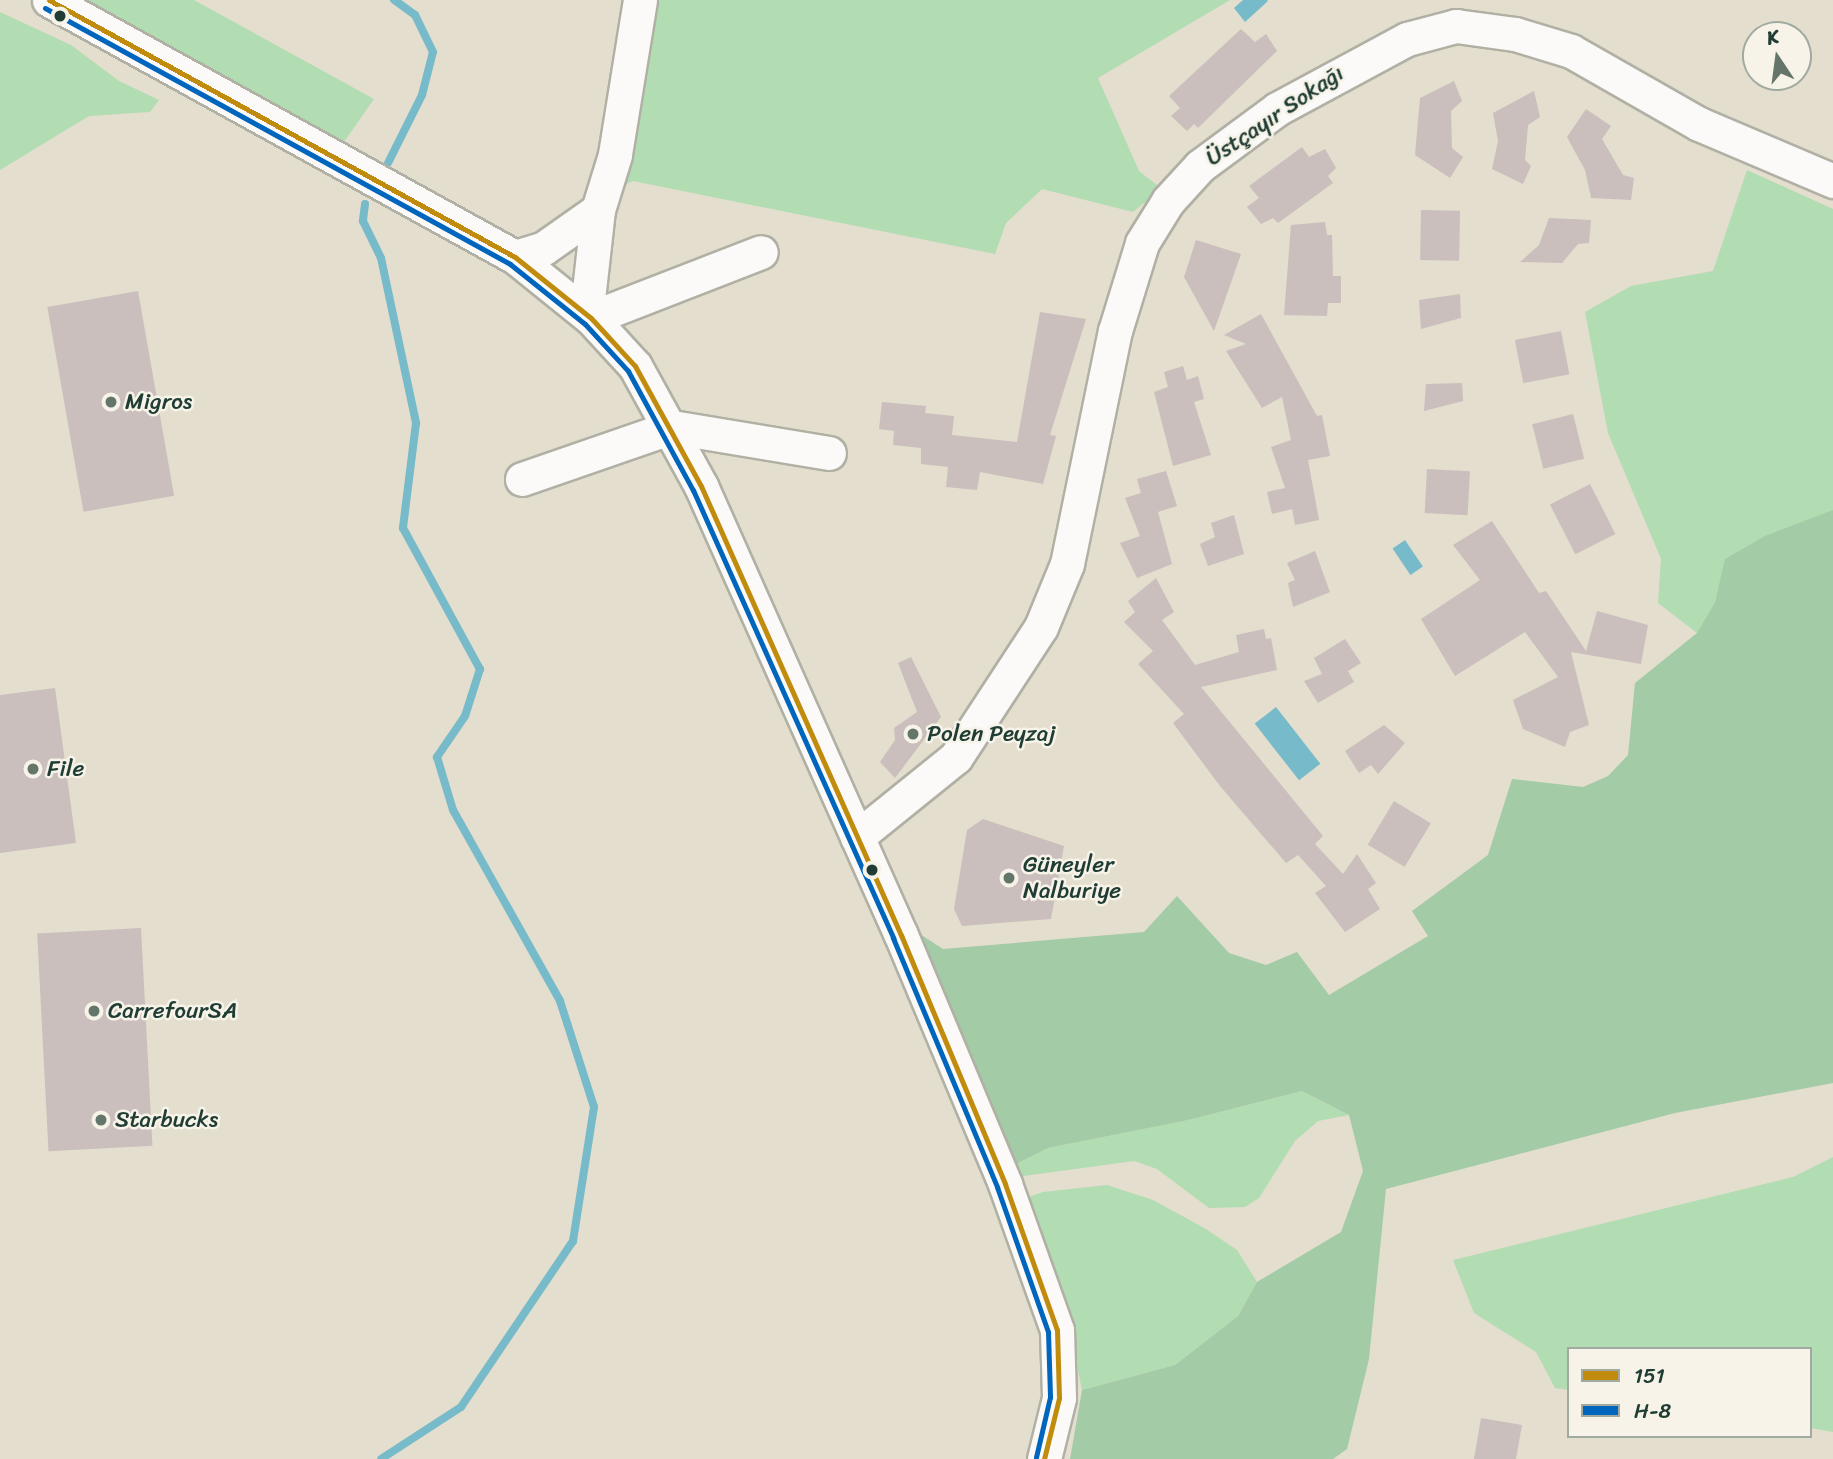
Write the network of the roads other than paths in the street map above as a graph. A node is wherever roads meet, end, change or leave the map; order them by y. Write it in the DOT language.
graph roads {
  1 [pos="49,0"];
  2 [pos="640,0"];
  3 [pos="1833,181"];
  4 [pos="598,210"];
  5 [pos="761,252"];
  6 [pos="515,257"];
  7 [pos="591,318"];
  8 [pos="672,427"];
  9 [pos="829,453"];
  10 [pos="522,479"];
  11 [pos="858,837"];
  12 [pos="1044,1459"];
  1 -- 6 [label="street"];
  2 -- 4 [label="street"];
  3 -- 11 [label="street, Üstçayır Sokağı"];
  4 -- 6 [label="street"];
  4 -- 7 [label="street"];
  5 -- 7 [label="street"];
  6 -- 7 [label="street"];
  7 -- 8 [label="street"];
  8 -- 9 [label="street"];
  8 -- 10 [label="street"];
  8 -- 11 [label="street"];
  11 -- 12 [label="street"];
}
